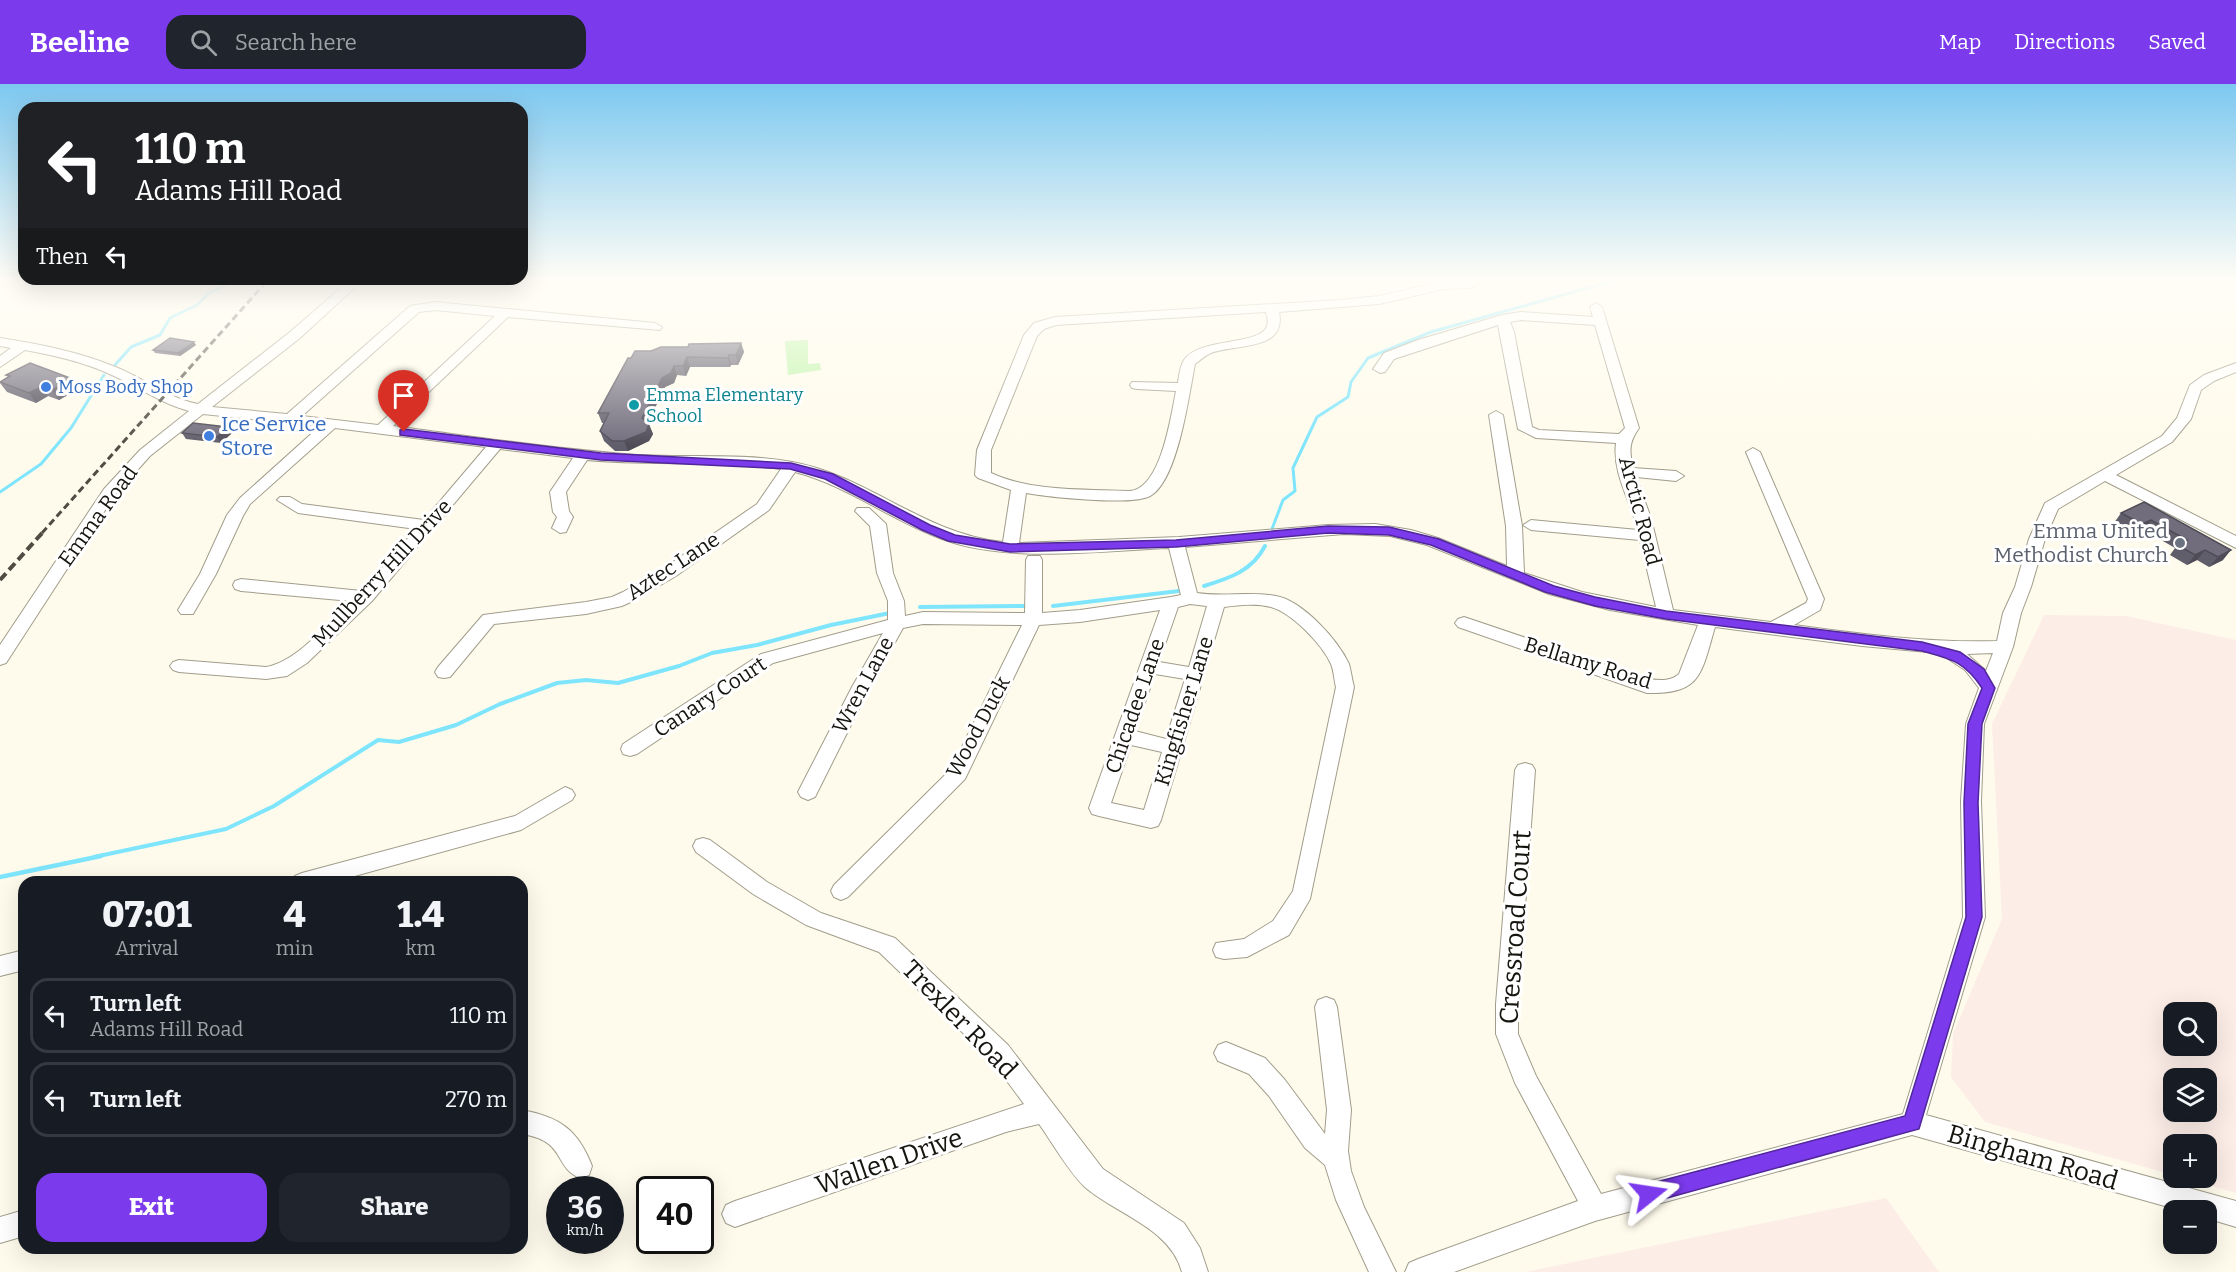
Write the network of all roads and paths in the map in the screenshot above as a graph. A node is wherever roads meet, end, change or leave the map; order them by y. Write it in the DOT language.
graph roads {
  1 [pos="294,335"];
  2 [pos="386,335"];
  3 [pos="481,335"];
  4 [pos="1031,335"];
  5 [pos="1265,335"];
  6 [pos="1448,335"];
  7 [pos="1508,335"];
  8 [pos="1604,335"];
  9 [pos="0,342"];
  10 [pos="22,346"];
  11 [pos="0,363"];
  12 [pos="2236,367"];
  13 [pos="1380,369"];
  14 [pos="1137,385"];
  15 [pos="1183,387"];
  16 [pos="199,410"];
  17 [pos="1496,415"];
  18 [pos="290,419"];
  19 [pos="332,423"];
  20 [pos="381,429"];
  21 [pos="1624,439"];
  22 [pos="497,444"];
  23 [pos="1753,452"];
  24 [pos="583,455"];
  25 [pos="791,466"];
  26 [pos="1626,472"];
  27 [pos="2105,475"];
  28 [pos="1676,476"];
  29 [pos="1019,487"];
  30 [pos="285,500"];
  31 [pos="863,511"];
  32 [pos="427,525"];
  33 [pos="1531,525"];
  34 [pos="560,528"];
  35 [pos="1648,536"];
  36 [pos="1176,543"];
  37 [pos="2236,543"];
  38 [pos="1010,548"];
  39 [pos="1034,560"];
  40 [pos="1516,576"];
  41 [pos="241,585"];
  42 [pos="366,597"];
  43 [pos="1190,598"];
  44 [pos="1217,602"];
  45 [pos="1171,603"];
  46 [pos="187,609"];
  47 [pos="1666,615"];
  48 [pos="1033,619"];
  49 [pos="1708,621"];
  50 [pos="1464,623"];
  51 [pos="897,624"];
  52 [pos="1773,629"];
  53 [pos="1922,646"];
  54 [pos="2004,647"];
  55 [pos="0,659"];
  56 [pos="179,666"];
  57 [pos="1147,667"];
  58 [pos="444,672"];
  59 [pos="1196,674"];
  60 [pos="1989,688"];
  61 [pos="1124,736"];
  62 [pos="1172,747"];
  63 [pos="630,749"];
  64 [pos="1526,770"];
  65 [pos="808,792"];
  66 [pos="565,795"];
  67 [pos="1151,820"];
  68 [pos="703,846"];
  69 [pos="324,876"];
  70 [pos="841,891"];
  71 [pos="1224,950"];
  72 [pos="18,962"];
  73 [pos="0,966"];
  74 [pos="1326,1007"];
  75 [pos="1226,1053"];
  76 [pos="1044,1111"];
  77 [pos="528,1123"];
  78 [pos="1912,1123"];
  79 [pos="1336,1158"];
  80 [pos="580,1166"];
  81 [pos="1595,1208"];
  82 [pos="735,1214"];
  83 [pos="2236,1214"];
  84 [pos="18,1225"];
  85 [pos="0,1230"];
  86 [pos="1195,1272"];
  87 [pos="1383,1272"];
  88 [pos="1418,1272"];
  1 -- 16 [label="street, Emma Road"];
  2 -- 18 [label="street"];
  3 -- 20 [label="street"];
  4 -- 29 [label="street"];
  5 -- 15 [label="street"];
  6 -- 13 [label="street"];
  7 -- 21 [label="street"];
  8 -- 21 [label="street, Arctic Road"];
  9 -- 10 [label="street"];
  10 -- 11 [label="street"];
  10 -- 16 [label="street"];
  12 -- 27 [label="street"];
  14 -- 15 [label="street"];
  15 -- 29 [label="street"];
  16 -- 18 [label="street"];
  16 -- 55 [label="street, Emma Road"];
  17 -- 40 [label="street"];
  18 -- 19 [label="street"];
  19 -- 20 [label="street"];
  19 -- 46 [label="street"];
  20 -- 22 [label="street"];
  21 -- 26 [label="street, Arctic Road"];
  22 -- 24 [label="street"];
  22 -- 32 [label="street, Mullberry Hill Drive"];
  23 -- 52 [label="street"];
  24 -- 25 [label="street"];
  24 -- 34 [label="street"];
  25 -- 38 [label="street"];
  25 -- 58 [label="street, Aztec Lane"];
  26 -- 28 [label="street"];
  26 -- 35 [label="street, Arctic Road"];
  27 -- 37 [label="street"];
  27 -- 54 [label="street"];
  29 -- 38 [label="street"];
  30 -- 32 [label="street"];
  31 -- 51 [label="street, Wren Lane"];
  32 -- 42 [label="street, Mullberry Hill Drive"];
  33 -- 35 [label="street"];
  35 -- 47 [label="street, Arctic Road"];
  36 -- 38 [label="street"];
  36 -- 40 [label="street"];
  36 -- 43 [label="street"];
  39 -- 48 [label="street, Wood Duck"];
  40 -- 47 [label="street"];
  41 -- 42 [label="street"];
  42 -- 56 [label="street, Mullberry Hill Drive"];
  43 -- 44 [label="street"];
  43 -- 45 [label="street, Canary Court"];
  44 -- 59 [label="street, Kingfisher Lane"];
  44 -- 71 [label="street"];
  45 -- 48 [label="street, Canary Court"];
  45 -- 57 [label="street, Chicadee Lane"];
  47 -- 49 [label="street"];
  48 -- 51 [label="street, Canary Court"];
  48 -- 70 [label="street, Wood Duck"];
  49 -- 50 [label="street, Bellamy Road"];
  49 -- 52 [label="street"];
  51 -- 63 [label="street, Canary Court"];
  51 -- 65 [label="street, Wren Lane"];
  52 -- 53 [label="street"];
  53 -- 54 [label="street"];
  53 -- 60 [label="street"];
  54 -- 60 [label="street"];
  57 -- 59 [label="street"];
  57 -- 61 [label="street, Chicadee Lane"];
  59 -- 62 [label="street, Kingfisher Lane"];
  60 -- 78 [label="street"];
  61 -- 62 [label="street"];
  61 -- 67 [label="street, Chicadee Lane"];
  62 -- 67 [label="street, Kingfisher Lane"];
  64 -- 81 [label="street, Cressroad Court"];
  66 -- 69 [label="street"];
  68 -- 76 [label="street, Trexler Road"];
  72 -- 73 [label="street"];
  74 -- 79 [label="street"];
  75 -- 79 [label="street"];
  76 -- 82 [label="street, Wallen Drive"];
  76 -- 86 [label="street, Trexler Road"];
  77 -- 80 [label="street"];
  78 -- 81 [label="street"];
  78 -- 83 [label="street, Bingham Road"];
  79 -- 87 [label="street"];
  81 -- 88 [label="street"];
  84 -- 85 [label="street"];
}
